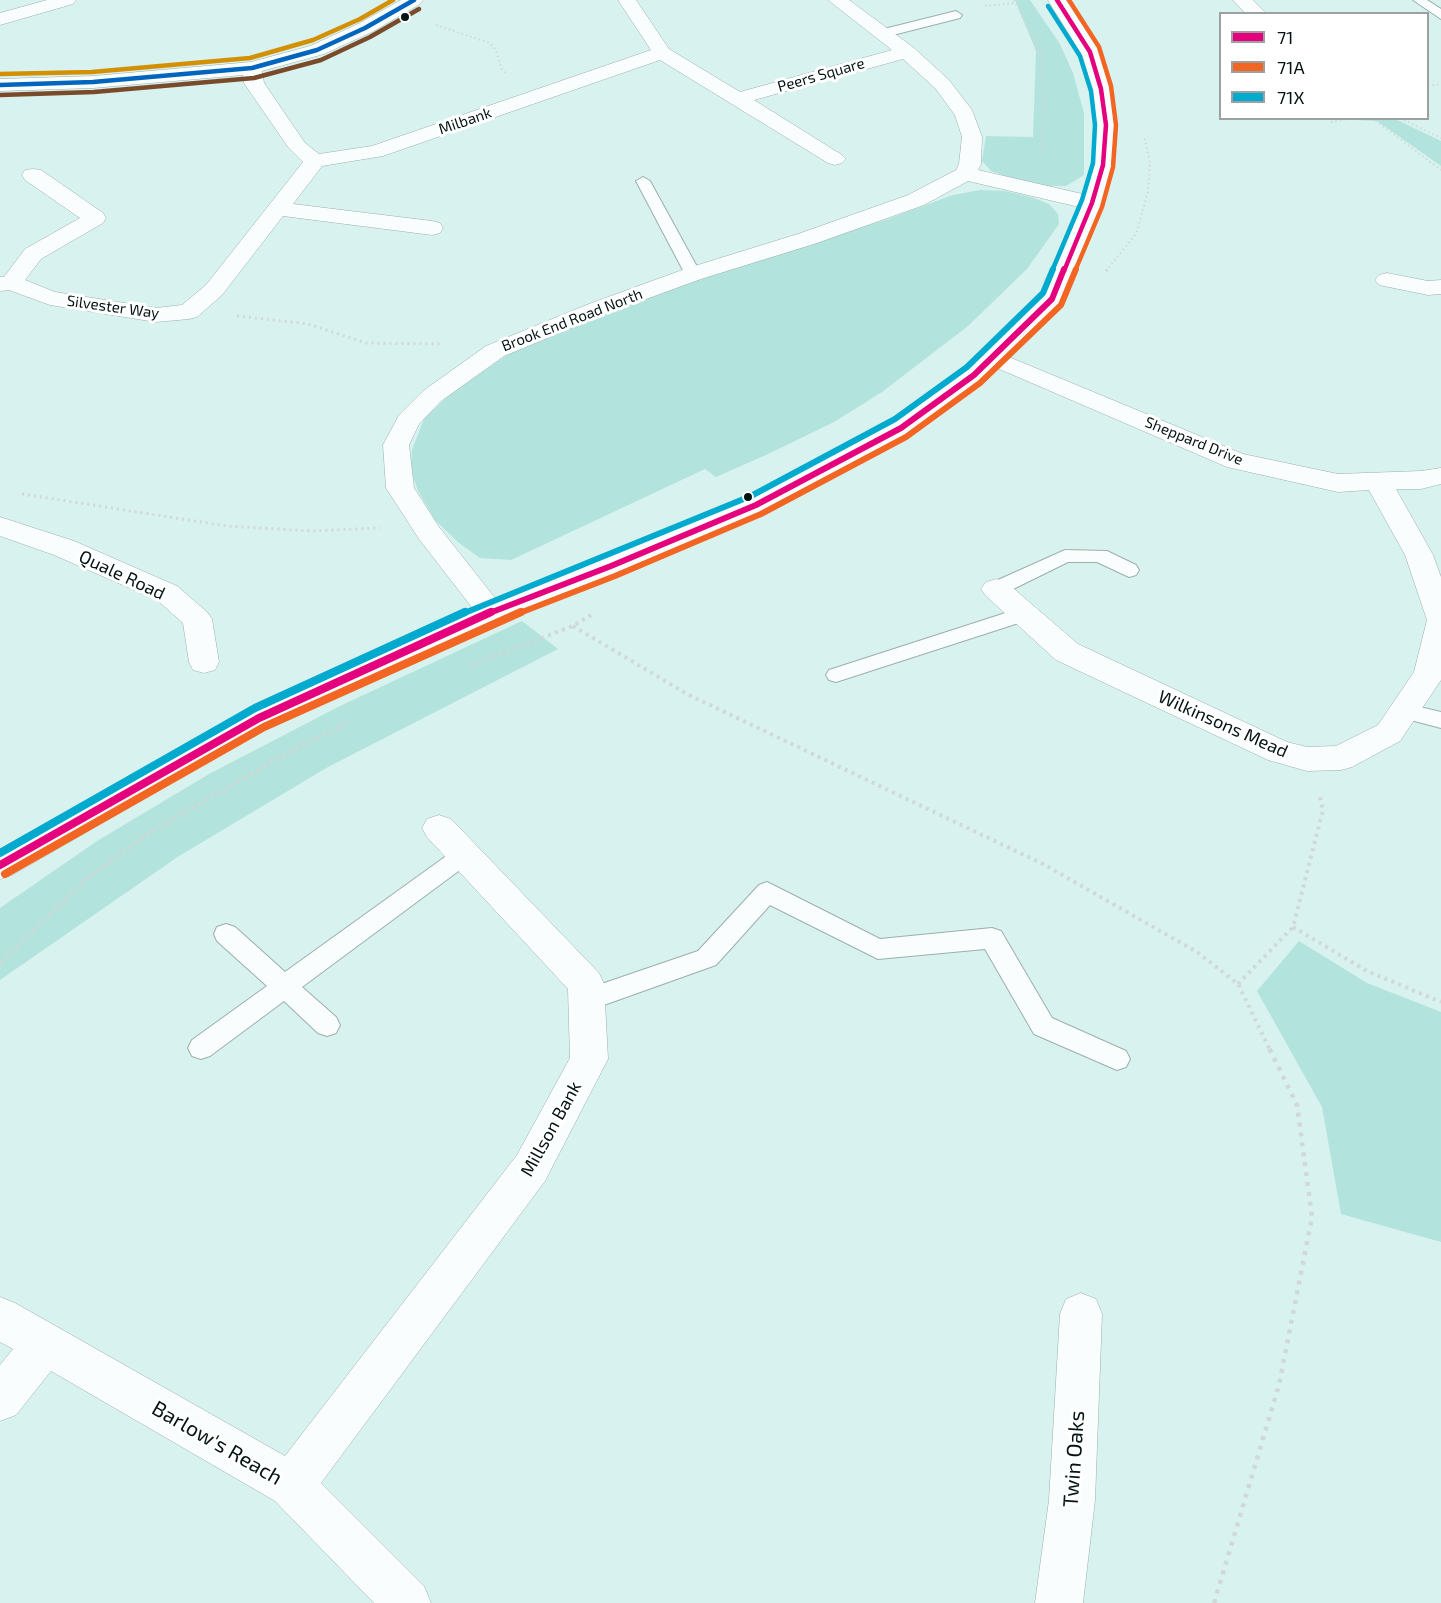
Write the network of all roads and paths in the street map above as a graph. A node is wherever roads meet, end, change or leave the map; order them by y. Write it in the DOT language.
graph roads {
  1 [pos="67,0"];
  2 [pos="414,0"];
  3 [pos="627,0"];
  4 [pos="837,0"];
  5 [pos="1014,0"];
  6 [pos="1056,0"];
  7 [pos="1242,0"];
  8 [pos="1419,0"];
  9 [pos="1256,12"];
  10 [pos="956,15"];
  11 [pos="1441,15"];
  12 [pos="0,19"];
  13 [pos="426,22"];
  14 [pos="881,34"];
  15 [pos="906,52"];
  16 [pos="662,53"];
  17 [pos="252,68"];
  18 [pos="0,85"];
  19 [pos="538,96"];
  20 [pos="737,99"];
  21 [pos="1375,120"];
  22 [pos="1404,120"];
  23 [pos="1441,138"];
  24 [pos="835,159"];
  25 [pos="315,161"];
  26 [pos="1441,170"];
  27 [pos="965,174"];
  28 [pos="33,175"];
  29 [pos="643,181"];
  30 [pos="997,182"];
  31 [pos="1092,203"];
  32 [pos="277,209"];
  33 [pos="432,228"];
  34 [pos="693,274"];
  35 [pos="1388,280"];
  36 [pos="5,284"];
  37 [pos="1441,287"];
  38 [pos="189,312"];
  39 [pos="495,351"];
  40 [pos="992,357"];
  41 [pos="1441,476"];
  42 [pos="1378,482"];
  43 [pos="15,493"];
  44 [pos="0,526"];
  45 [pos="429,533"];
  46 [pos="1129,570"];
  47 [pos="996,589"];
  48 [pos="491,612"];
  49 [pos="1024,614"];
  50 [pos="1441,620"];
  51 [pos="573,626"];
  52 [pos="204,662"];
  53 [pos="466,667"];
  54 [pos="836,675"];
  55 [pos="1403,711"];
  56 [pos="353,720"];
  57 [pos="1441,720"];
  58 [pos="1307,759"];
  59 [pos="452,842"];
  60 [pos="0,865"];
  61 [pos="1293,927"];
  62 [pos="226,934"];
  63 [pos="0,963"];
  64 [pos="1238,984"];
  65 [pos="284,987"];
  66 [pos="587,1000"];
  67 [pos="1441,1002"];
  68 [pos="327,1025"];
  69 [pos="201,1048"];
  70 [pos="1117,1059"];
  71 [pos="1081,1314"];
  72 [pos="0,1318"];
  73 [pos="44,1345"];
  74 [pos="0,1400"];
  75 [pos="291,1485"];
  76 [pos="407,1603"];
  77 [pos="1059,1603"];
  1 -- 12 [label="street"];
  2 -- 17 [label="street"];
  3 -- 16 [label="street"];
  4 -- 14 [label="street"];
  5 -- 30 [label="path"];
  6 -- 31 [label="street"];
  7 -- 9 [label="street"];
  8 -- 11 [label="lane"];
  10 -- 14 [label="lane"];
  13 -- 19 [label="path"];
  14 -- 15 [label="street"];
  15 -- 20 [label="street, Peers Square"];
  15 -- 27 [label="street"];
  16 -- 19 [label="street, Milbank"];
  16 -- 20 [label="street, Peers Square"];
  17 -- 18 [label="street"];
  17 -- 25 [label="street"];
  19 -- 25 [label="street, Milbank"];
  20 -- 24 [label="street, Peers Square"];
  21 -- 26 [label="path"];
  22 -- 23 [label="path"];
  25 -- 32 [label="street"];
  27 -- 30 [label="street"];
  27 -- 34 [label="street, Brook End Road North"];
  28 -- 36 [label="street, Silvester Way"];
  29 -- 34 [label="lane"];
  30 -- 31 [label="street"];
  31 -- 40 [label="street"];
  32 -- 33 [label="street"];
  32 -- 38 [label="street"];
  34 -- 39 [label="street, Brook End Road North"];
  35 -- 37 [label="street"];
  36 -- 38 [label="street, Silvester Way"];
  38 -- 39 [label="path"];
  39 -- 45 [label="street, Brook End Road North"];
  40 -- 42 [label="street, Sheppard Drive"];
  40 -- 48 [label="street"];
  41 -- 42 [label="street, Sheppard Drive"];
  42 -- 50 [label="street, Wilkinsons Mead"];
  43 -- 45 [label="path"];
  44 -- 52 [label="street, Quale Road"];
  45 -- 48 [label="street, Brook End Road North"];
  46 -- 47 [label="lane"];
  47 -- 49 [label="street, Wilkinsons Mead"];
  48 -- 60 [label="street"];
  49 -- 54 [label="lane"];
  49 -- 58 [label="street, Wilkinsons Mead"];
  50 -- 55 [label="street, Wilkinsons Mead"];
  51 -- 53 [label="path"];
  55 -- 57 [label="lane"];
  55 -- 58 [label="street, Wilkinsons Mead"];
  56 -- 63 [label="path"];
  58 -- 61 [label="path"];
  59 -- 65 [label="lane"];
  59 -- 66 [label="street, Millson Bank"];
  61 -- 64 [label="path"];
  61 -- 67 [label="path"];
  62 -- 65 [label="lane"];
  65 -- 68 [label="lane"];
  65 -- 69 [label="lane"];
  66 -- 70 [label="lane"];
  66 -- 75 [label="street, Millson Bank"];
  71 -- 77 [label="street, Twin Oaks"];
  72 -- 73 [label="street, Barlow's Reach"];
  73 -- 74 [label="street"];
  73 -- 75 [label="street, Barlow's Reach"];
  75 -- 76 [label="street, Barlow's Reach"];
}
